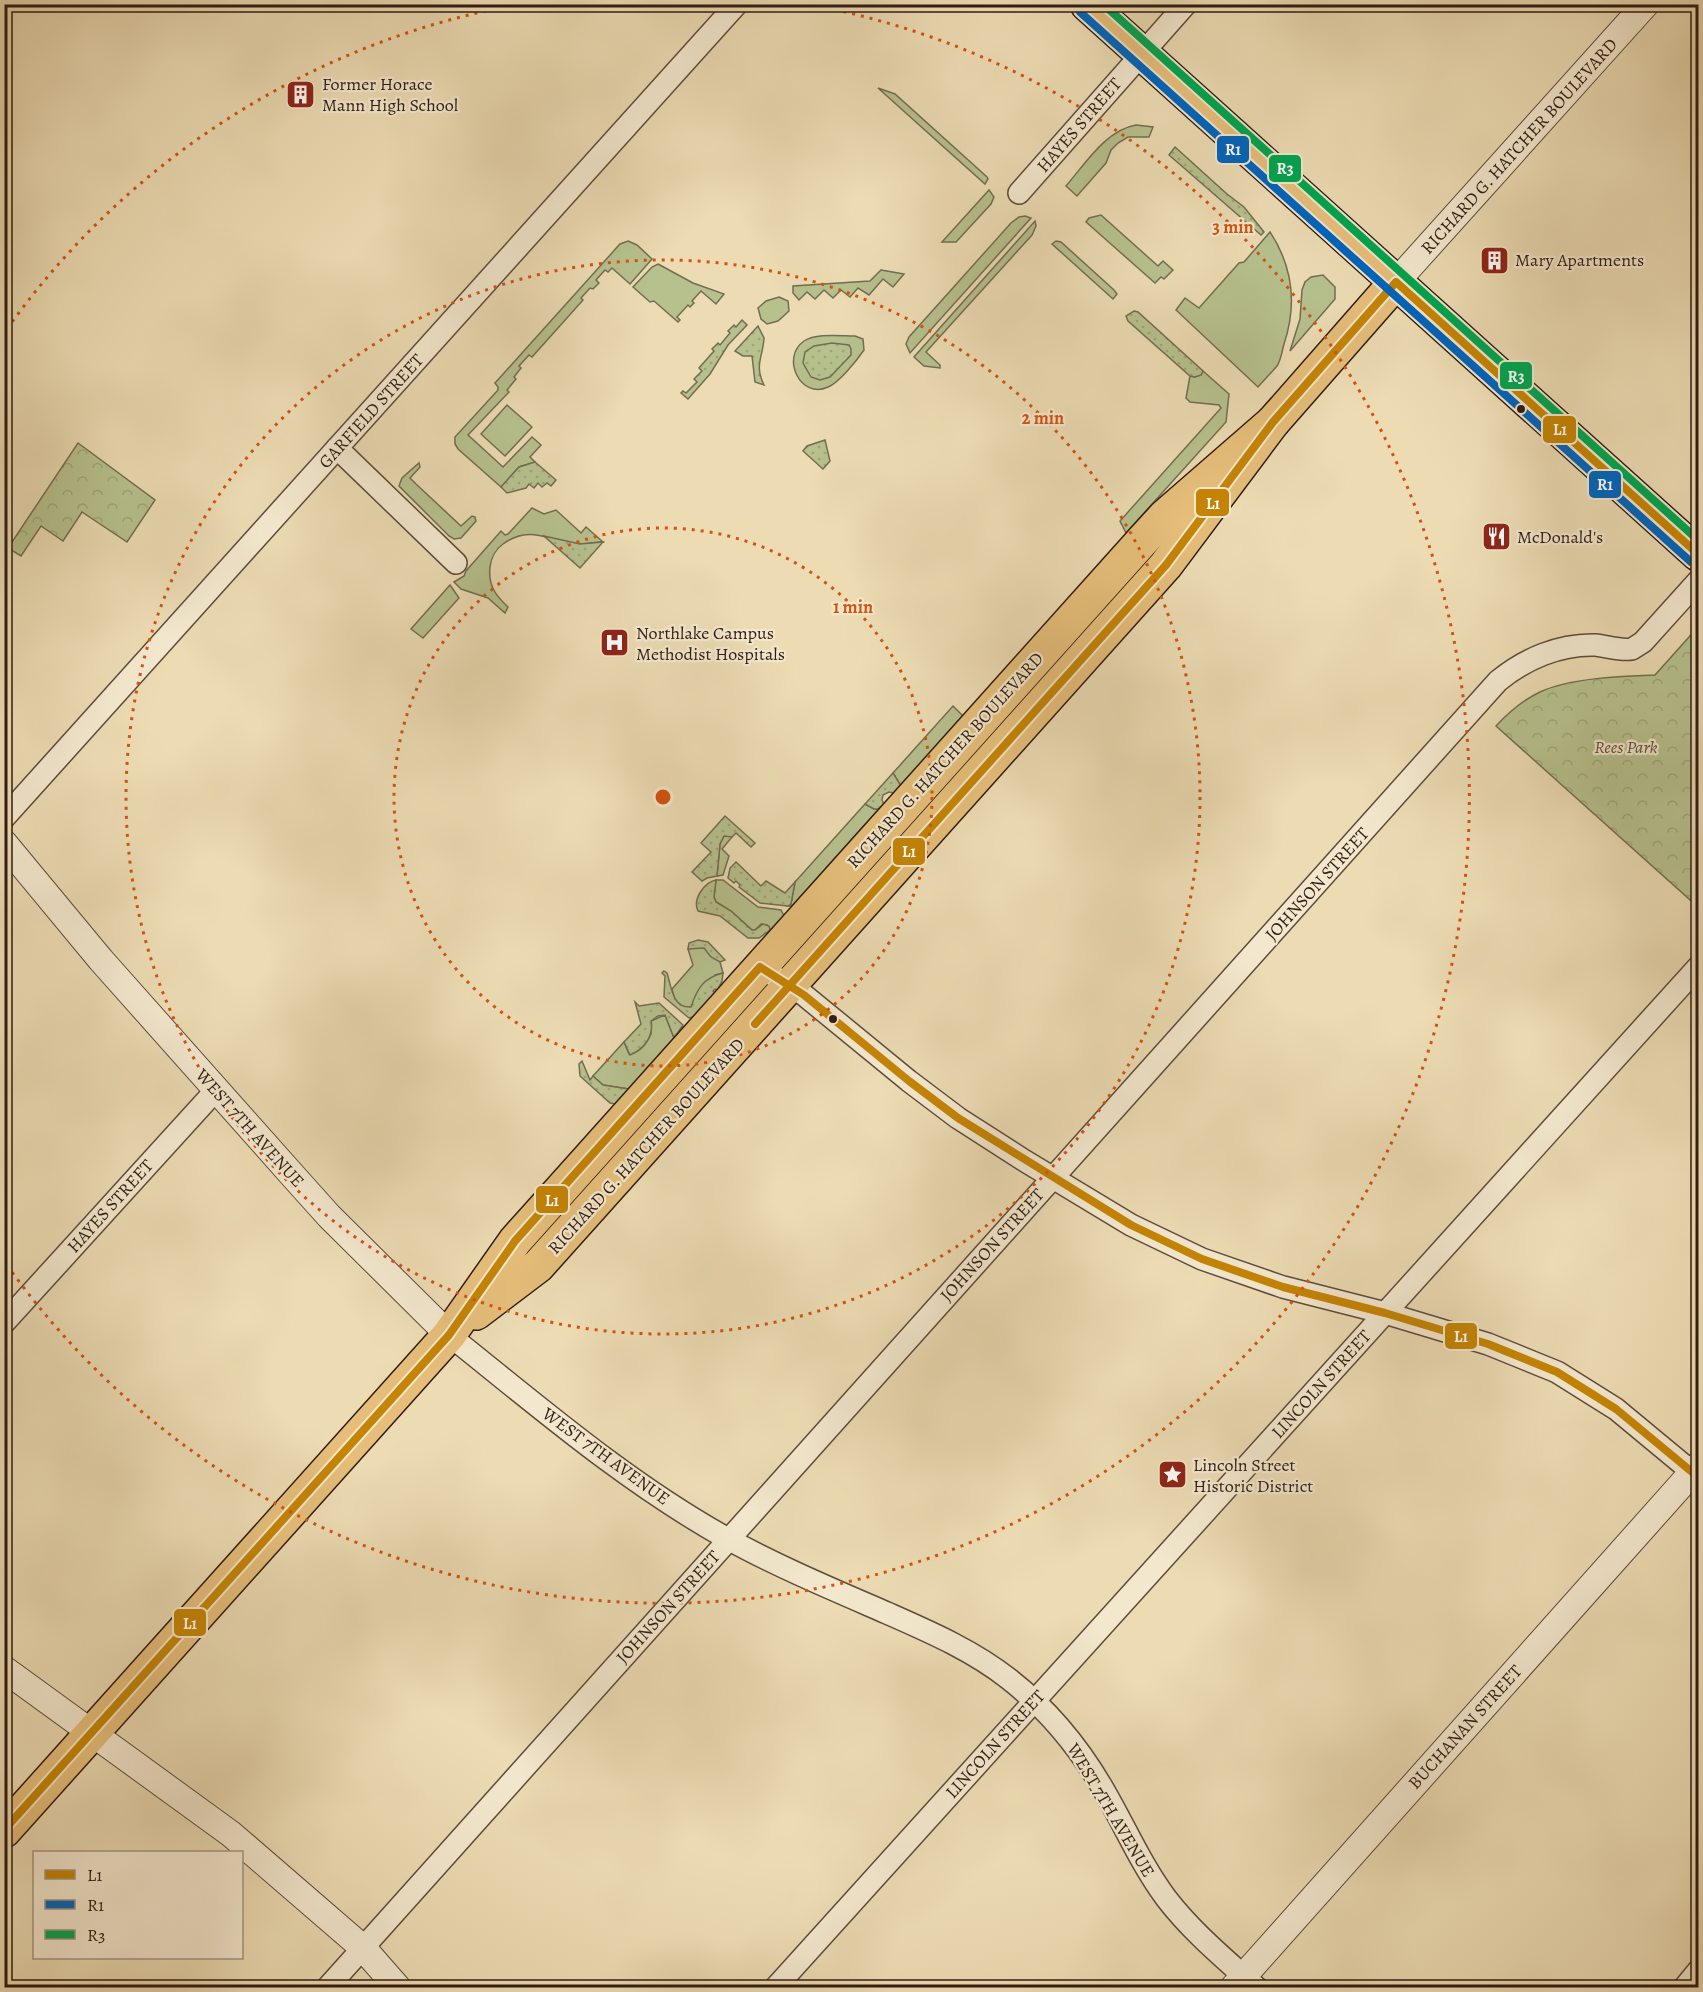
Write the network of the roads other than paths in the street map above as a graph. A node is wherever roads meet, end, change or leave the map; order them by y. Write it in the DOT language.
graph roads {
  1 [pos="737,4"];
  2 [pos="1087,4"];
  3 [pos="1186,4"];
  4 [pos="1646,4"];
  5 [pos="1142,54"];
  6 [pos="1019,193"];
  7 [pos="1396,282"];
  8 [pos="1273,422"];
  9 [pos="338,448"];
  10 [pos="1698,554"];
  11 [pos="456,563"];
  12 [pos="1698,581"];
  13 [pos="1016,682"];
  14 [pos="1041,705"];
  15 [pos="4,818"];
  16 [pos="4,843"];
  17 [pos="760,967"];
  18 [pos="1698,967"];
  19 [pos="790,986"];
  20 [pos="216,1090"];
  21 [pos="1052,1178"];
  22 [pos="1385,1313"];
  23 [pos="4,1323"];
  24 [pos="449,1335"];
  25 [pos="1697,1472"];
  26 [pos="728,1539"];
  27 [pos="4,1669"];
  28 [pos="1034,1702"];
  29 [pos="92,1732"];
  30 [pos="4,1831"];
  31 [pos="363,1948"];
  32 [pos="1698,1971"];
  33 [pos="1244,1984"];
  34 [pos="327,1988"];
  35 [pos="398,1988"];
  36 [pos="775,1988"];
  37 [pos="1684,1988"];
  1 -- 9 [label="street, GARFIELD STREET"];
  2 -- 5 [label="main road"];
  3 -- 5 [label="street, HAYES STREET"];
  4 -- 7 [label="street, RICHARD G. HATCHER BOULEVARD"];
  5 -- 6 [label="street, HAYES STREET"];
  5 -- 7 [label="main road"];
  7 -- 8 [label="main road, RICHARD G. HATCHER BOULEVARD"];
  7 -- 10 [label="main road"];
  8 -- 13 [label="main road, RICHARD G. HATCHER BOULEVARD"];
  8 -- 14 [label="main road, RICHARD G. HATCHER BOULEVARD"];
  9 -- 11 [label="street"];
  9 -- 15 [label="street, GARFIELD STREET"];
  12 -- 21 [label="street, JOHNSON STREET"];
  13 -- 14 [label="main road"];
  13 -- 17 [label="main road, RICHARD G. HATCHER BOULEVARD"];
  14 -- 19 [label="main road, RICHARD G. HATCHER BOULEVARD"];
  16 -- 20 [label="street, WEST 7TH AVENUE"];
  17 -- 19 [label="street"];
  17 -- 24 [label="main road, RICHARD G. HATCHER BOULEVARD"];
  18 -- 22 [label="street, LINCOLN STREET"];
  19 -- 21 [label="street"];
  19 -- 24 [label="main road, RICHARD G. HATCHER BOULEVARD"];
  20 -- 23 [label="street, HAYES STREET"];
  20 -- 24 [label="street, WEST 7TH AVENUE"];
  21 -- 22 [label="street"];
  21 -- 26 [label="street, JOHNSON STREET"];
  22 -- 25 [label="street"];
  22 -- 28 [label="street, LINCOLN STREET"];
  24 -- 26 [label="street, WEST 7TH AVENUE"];
  24 -- 29 [label="main road, RICHARD G. HATCHER BOULEVARD"];
  25 -- 33 [label="street, BUCHANAN STREET"];
  26 -- 28 [label="street, WEST 7TH AVENUE"];
  26 -- 31 [label="street, JOHNSON STREET"];
  27 -- 29 [label="street"];
  28 -- 33 [label="street, WEST 7TH AVENUE"];
  28 -- 36 [label="street, LINCOLN STREET"];
  29 -- 30 [label="main road, RICHARD G. HATCHER BOULEVARD"];
  29 -- 31 [label="street"];
  31 -- 34 [label="street, JOHNSON STREET"];
  31 -- 35 [label="street"];
  32 -- 37 [label="street"];
}
